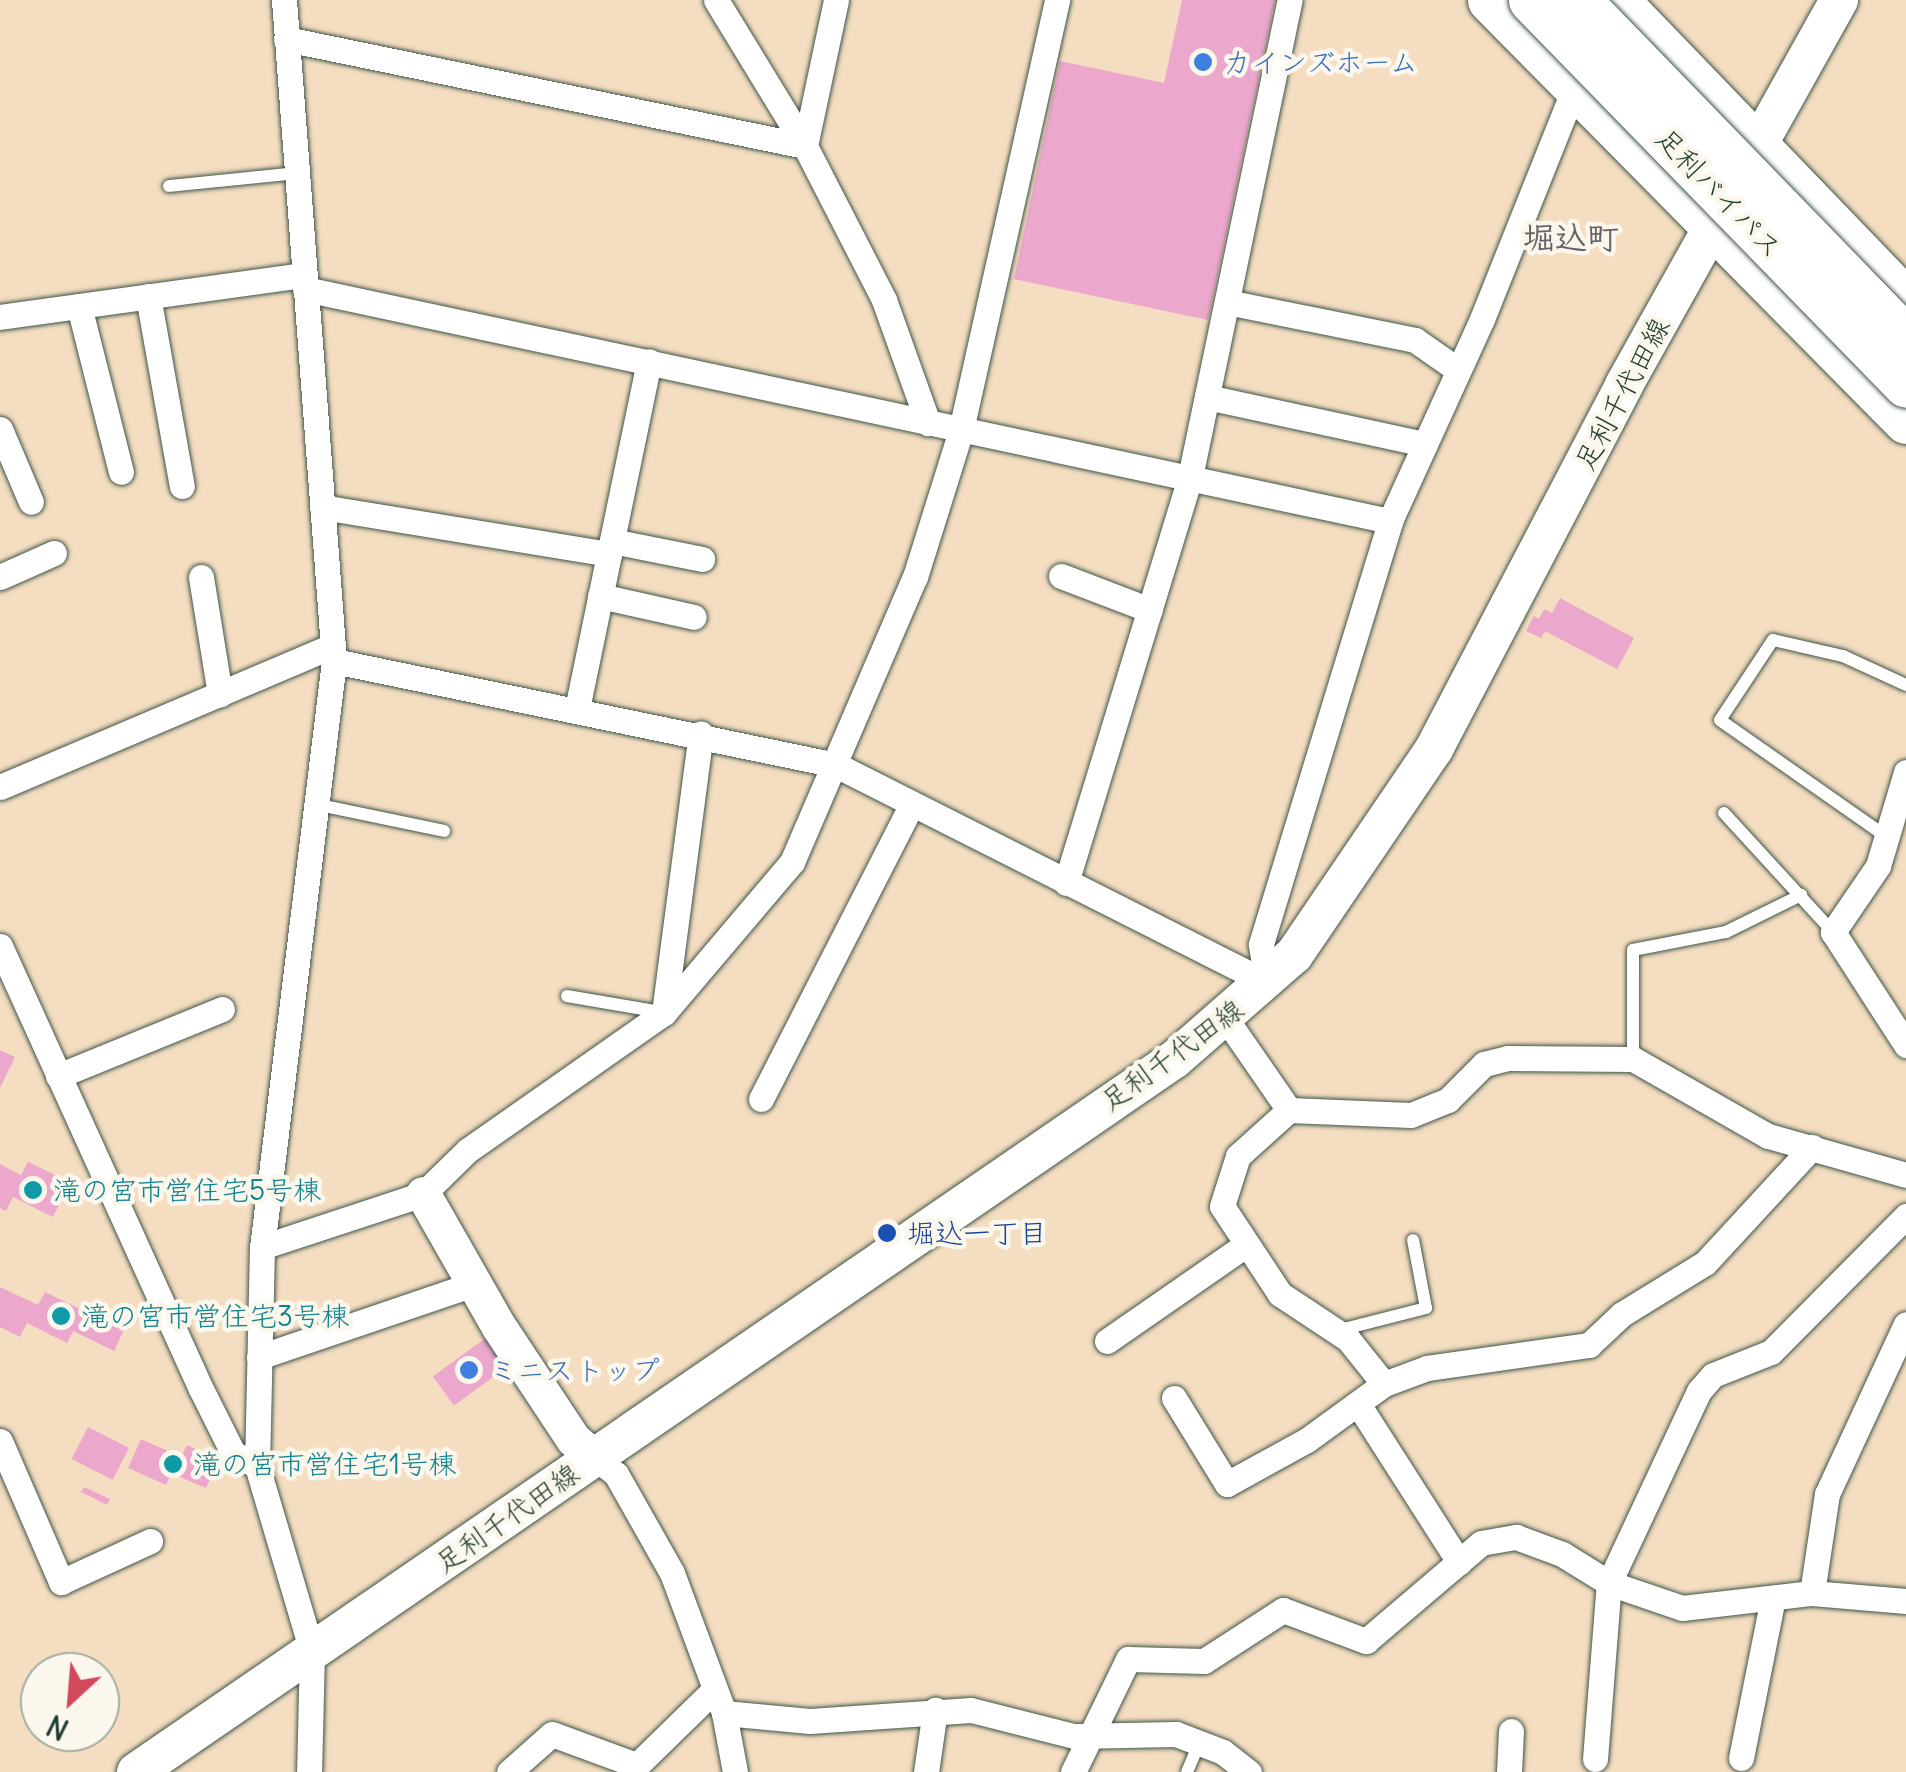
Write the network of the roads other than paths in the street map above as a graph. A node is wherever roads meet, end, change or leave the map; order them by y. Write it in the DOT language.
graph roads {
  1 [pos="284,0"];
  2 [pos="716,0"];
  3 [pos="836,0"];
  4 [pos="1057,0"];
  5 [pos="1290,0"];
  6 [pos="1490,0"];
  7 [pos="1532,0"];
  8 [pos="1578,0"];
  9 [pos="1616,0"];
  10 [pos="1833,2"];
  11 [pos="286,38"];
  12 [pos="1576,84"];
  13 [pos="805,146"];
  14 [pos="1760,151"];
  15 [pos="296,173"];
  16 [pos="169,186"];
  17 [pos="1717,226"];
  18 [pos="305,282"];
  19 [pos="148,296"];
  20 [pos="1226,302"];
  21 [pos="1906,302"];
  22 [pos="80,306"];
  23 [pos="0,317"];
  24 [pos="1906,339"];
  25 [pos="649,362"];
  26 [pos="1458,370"];
  27 [pos="1906,386"];
  28 [pos="1206,397"];
  29 [pos="1906,421"];
  30 [pos="928,423"];
  31 [pos="0,428"];
  32 [pos="961,430"];
  33 [pos="1425,444"];
  34 [pos="121,472"];
  35 [pos="1190,477"];
  36 [pos="182,486"];
  37 [pos="31,502"];
  38 [pos="322,507"];
  39 [pos="1390,521"];
  40 [pos="610,548"];
  41 [pos="54,554"];
  42 [pos="702,559"];
  43 [pos="1060,576"];
  44 [pos="0,578"];
  45 [pos="201,578"];
  46 [pos="600,596"];
  47 [pos="1150,610"];
  48 [pos="694,617"];
  49 [pos="333,653"];
  50 [pos="1906,685"];
  51 [pos="220,694"];
  52 [pos="576,709"];
  53 [pos="701,733"];
  54 [pos="836,765"];
  55 [pos="1906,772"];
  56 [pos="0,787"];
  57 [pos="315,804"];
  58 [pos="912,804"];
  59 [pos="1724,813"];
  60 [pos="444,831"];
  61 [pos="1884,835"];
  62 [pos="1066,883"];
  63 [pos="1800,894"];
  64 [pos="1833,932"];
  65 [pos="0,946"];
  66 [pos="1267,983"];
  67 [pos="567,996"];
  68 [pos="222,1009"];
  69 [pos="664,1012"];
  70 [pos="1226,1019"];
  71 [pos="1906,1045"];
  72 [pos="1634,1059"];
  73 [pos="58,1076"];
  74 [pos="760,1099"];
  75 [pos="1289,1110"];
  76 [pos="1812,1147"];
  77 [pos="1906,1175"];
  78 [pos="423,1194"];
  79 [pos="1906,1216"];
  80 [pos="1413,1240"];
  81 [pos="1243,1246"];
  82 [pos="262,1247"];
  83 [pos="472,1285"];
  84 [pos="1906,1324"];
  85 [pos="1334,1332"];
  86 [pos="1107,1341"];
  87 [pos="260,1357"];
  88 [pos="1384,1384"];
  89 [pos="1174,1398"];
  90 [pos="1358,1404"];
  91 [pos="1,1444"];
  92 [pos="594,1458"];
  93 [pos="257,1466"];
  94 [pos="150,1541"];
  95 [pos="1459,1562"];
  96 [pos="1610,1583"];
  97 [pos="1812,1593"];
  98 [pos="1773,1598"];
  99 [pos="1906,1600"];
  100 [pos="312,1652"];
  101 [pos="719,1702"];
  102 [pos="936,1710"];
  103 [pos="1511,1732"];
  104 [pos="1088,1736"];
  105 [pos="1200,1742"];
  106 [pos="1741,1758"];
  107 [pos="1594,1759"];
  108 [pos="632,1768"];
  109 [pos="136,1772"];
  110 [pos="308,1772"];
  111 [pos="509,1772"];
  112 [pos="735,1772"];
  113 [pos="926,1772"];
  114 [pos="1073,1772"];
  115 [pos="1187,1772"];
  116 [pos="1250,1772"];
  117 [pos="1510,1772"];
  1 -- 11 [label="street"];
  2 -- 13 [label="street"];
  3 -- 13 [label="street"];
  4 -- 32 [label="street"];
  5 -- 20 [label="street"];
  6 -- 12 [label="highway"];
  7 -- 27 [label="highway, 足利バイパス, bridge"];
  8 -- 24 [label="highway, 足利バイパス, bridge"];
  9 -- 14 [label="highway"];
  10 -- 14 [label="main road, 足利千代田線"];
  11 -- 13 [label="street"];
  11 -- 15 [label="street"];
  12 -- 17 [label="highway"];
  12 -- 26 [label="street"];
  13 -- 30 [label="street"];
  14 -- 17 [label="main road, 足利千代田線"];
  14 -- 21 [label="highway"];
  15 -- 16 [label="lane"];
  15 -- 18 [label="street"];
  17 -- 29 [label="highway"];
  17 -- 66 [label="main road, 足利千代田線"];
  18 -- 19 [label="street"];
  18 -- 25 [label="street"];
  18 -- 38 [label="street"];
  19 -- 22 [label="street"];
  19 -- 36 [label="street"];
  20 -- 26 [label="street"];
  20 -- 28 [label="street"];
  22 -- 23 [label="street"];
  22 -- 34 [label="street"];
  25 -- 30 [label="street"];
  25 -- 40 [label="street"];
  26 -- 33 [label="street"];
  28 -- 33 [label="street"];
  28 -- 35 [label="street"];
  30 -- 32 [label="street"];
  31 -- 37 [label="street"];
  32 -- 35 [label="street"];
  32 -- 54 [label="street"];
  33 -- 39 [label="street"];
  35 -- 39 [label="street"];
  35 -- 47 [label="street"];
  38 -- 40 [label="street"];
  38 -- 49 [label="street"];
  39 -- 66 [label="street"];
  40 -- 42 [label="street"];
  40 -- 46 [label="street"];
  41 -- 44 [label="street"];
  43 -- 47 [label="street"];
  45 -- 51 [label="street"];
  46 -- 48 [label="street"];
  46 -- 52 [label="street"];
  47 -- 62 [label="street"];
  49 -- 51 [label="street"];
  49 -- 52 [label="street"];
  49 -- 57 [label="street"];
  50 -- 61 [label="lane"];
  51 -- 56 [label="street"];
  52 -- 53 [label="street"];
  53 -- 54 [label="street"];
  53 -- 69 [label="street"];
  54 -- 58 [label="street"];
  54 -- 69 [label="street"];
  55 -- 61 [label="street"];
  57 -- 60 [label="lane"];
  57 -- 82 [label="street"];
  58 -- 62 [label="street"];
  58 -- 74 [label="street"];
  59 -- 63 [label="lane"];
  61 -- 64 [label="street"];
  62 -- 66 [label="street"];
  63 -- 64 [label="lane"];
  63 -- 72 [label="lane"];
  64 -- 71 [label="street"];
  65 -- 73 [label="street"];
  66 -- 70 [label="main road, 足利千代田線"];
  67 -- 69 [label="lane"];
  68 -- 73 [label="street"];
  69 -- 78 [label="street"];
  70 -- 75 [label="street"];
  70 -- 92 [label="main road, 足利千代田線"];
  72 -- 75 [label="street"];
  72 -- 76 [label="street"];
  73 -- 93 [label="street"];
  75 -- 81 [label="street"];
  76 -- 77 [label="street"];
  76 -- 88 [label="street"];
  78 -- 82 [label="street"];
  78 -- 83 [label="street"];
  79 -- 96 [label="street"];
  80 -- 85 [label="lane"];
  81 -- 85 [label="street"];
  81 -- 86 [label="street"];
  82 -- 87 [label="street"];
  83 -- 87 [label="street"];
  83 -- 92 [label="street"];
  84 -- 97 [label="street"];
  85 -- 88 [label="street"];
  87 -- 93 [label="street"];
  88 -- 90 [label="street"];
  89 -- 90 [label="street"];
  90 -- 95 [label="street"];
  91 -- 94 [label="street"];
  92 -- 100 [label="main road, 足利千代田線"];
  92 -- 101 [label="street"];
  93 -- 100 [label="street"];
  95 -- 96 [label="street"];
  95 -- 104 [label="street"];
  96 -- 98 [label="street"];
  96 -- 107 [label="street"];
  97 -- 98 [label="street"];
  97 -- 99 [label="street"];
  98 -- 106 [label="street"];
  100 -- 109 [label="main road, 足利千代田線"];
  100 -- 110 [label="street"];
  101 -- 102 [label="street"];
  101 -- 108 [label="street"];
  101 -- 112 [label="street"];
  102 -- 104 [label="street"];
  102 -- 113 [label="street"];
  103 -- 117 [label="street"];
  104 -- 105 [label="street"];
  104 -- 114 [label="street"];
  105 -- 115 [label="lane"];
  105 -- 116 [label="street"];
  108 -- 111 [label="street"];
}
